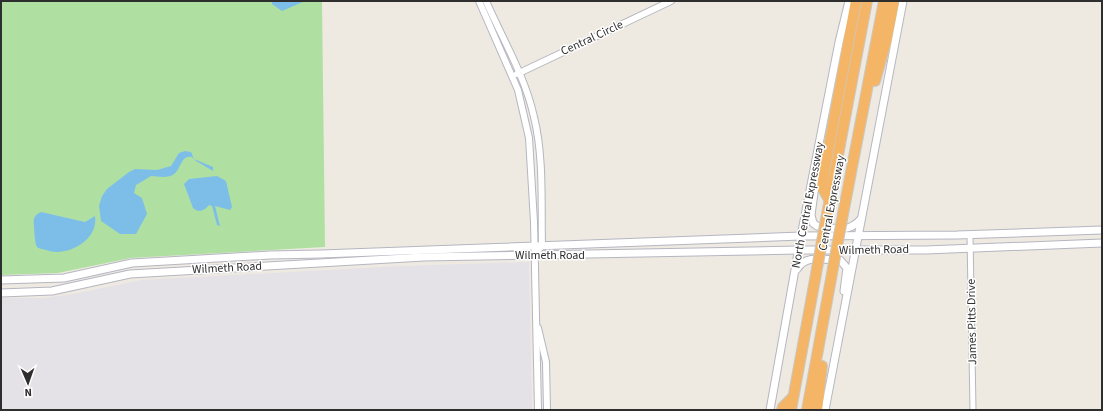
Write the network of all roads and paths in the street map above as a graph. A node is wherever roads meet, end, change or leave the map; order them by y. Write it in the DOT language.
graph roads {
  1 [pos="479,1"];
  2 [pos="486,1"];
  3 [pos="671,1"];
  4 [pos="849,1"];
  5 [pos="856,1"];
  6 [pos="867,1"];
  7 [pos="884,1"];
  8 [pos="894,1"];
  9 [pos="903,1"];
  10 [pos="520,72"];
  11 [pos="512,76"];
  12 [pos="818,151"];
  13 [pos="852,168"];
  14 [pos="830,201"];
  15 [pos="862,218"];
  16 [pos="1102,230"];
  17 [pos="970,235"];
  18 [pos="801,236"];
  19 [pos="859,236"];
  20 [pos="769,237"];
  21 [pos="635,242"];
  22 [pos="1102,243"];
  23 [pos="538,246"];
  24 [pos="970,247"];
  25 [pos="798,250"];
  26 [pos="855,251"];
  27 [pos="715,252"];
  28 [pos="341,254"];
  29 [pos="635,254"];
  30 [pos="535,255"];
  31 [pos="341,262"];
  32 [pos="833,268"];
  33 [pos="795,273"];
  34 [pos="1,280"];
  35 [pos="1,293"];
  36 [pos="536,322"];
  37 [pos="843,323"];
  38 [pos="793,397"];
  39 [pos="538,410"];
  40 [pos="547,410"];
  41 [pos="770,410"];
  42 [pos="782,410"];
  43 [pos="791,410"];
  44 [pos="807,410"];
  45 [pos="817,410"];
  46 [pos="825,410"];
  47 [pos="973,410"];
  1 -- 11 [label="street"];
  2 -- 10 [label="street"];
  3 -- 10 [label="street, Central Circle"];
  4 -- 12 [label="main road, North Central Expressway"];
  5 -- 14 [label="highway"];
  6 -- 14 [label="highway, Central Expressway"];
  7 -- 13 [label="highway, Central Expressway"];
  8 -- 13 [label="highway"];
  9 -- 15 [label="main road"];
  10 -- 11 [label="street, Central Circle"];
  10 -- 23 [label="street"];
  11 -- 23 [label="street"];
  12 -- 15 [label="main road"];
  12 -- 18 [label="main road, North Central Expressway"];
  13 -- 32 [label="highway, Central Expressway, bridge"];
  14 -- 38 [label="highway, Central Expressway, bridge"];
  15 -- 19 [label="main road"];
  16 -- 17 [label="main road, Wilmeth Road"];
  17 -- 19 [label="main road, Wilmeth Road"];
  17 -- 24 [label="street, James Pitts Drive"];
  18 -- 19 [label="main road, Wilmeth Road"];
  18 -- 20 [label="main road, Wilmeth Road"];
  18 -- 25 [label="main road, North Central Expressway"];
  19 -- 26 [label="main road"];
  20 -- 21 [label="main road, Wilmeth Road"];
  20 -- 27 [label="main road"];
  21 -- 23 [label="main road, Wilmeth Road"];
  21 -- 29 [label="main road"];
  22 -- 24 [label="main road, Wilmeth Road"];
  23 -- 28 [label="main road, Wilmeth Road"];
  23 -- 30 [label="street"];
  24 -- 26 [label="main road, Wilmeth Road"];
  24 -- 47 [label="street, James Pitts Drive"];
  25 -- 26 [label="main road, Wilmeth Road"];
  25 -- 27 [label="main road, Wilmeth Road"];
  25 -- 33 [label="main road, North Central Expressway"];
  26 -- 37 [label="main road"];
  27 -- 29 [label="main road, Wilmeth Road"];
  28 -- 31 [label="main road"];
  28 -- 34 [label="main road, Wilmeth Road"];
  29 -- 30 [label="main road, Wilmeth Road"];
  30 -- 31 [label="main road, Wilmeth Road"];
  30 -- 36 [label="street"];
  31 -- 35 [label="main road, Wilmeth Road"];
  32 -- 44 [label="highway, Central Expressway"];
  32 -- 45 [label="highway"];
  33 -- 37 [label="main road"];
  33 -- 41 [label="main road, North Central Expressway"];
  36 -- 39 [label="street"];
  36 -- 40 [label="street"];
  37 -- 46 [label="main road"];
  38 -- 42 [label="highway"];
  38 -- 43 [label="highway, Central Expressway"];
}
